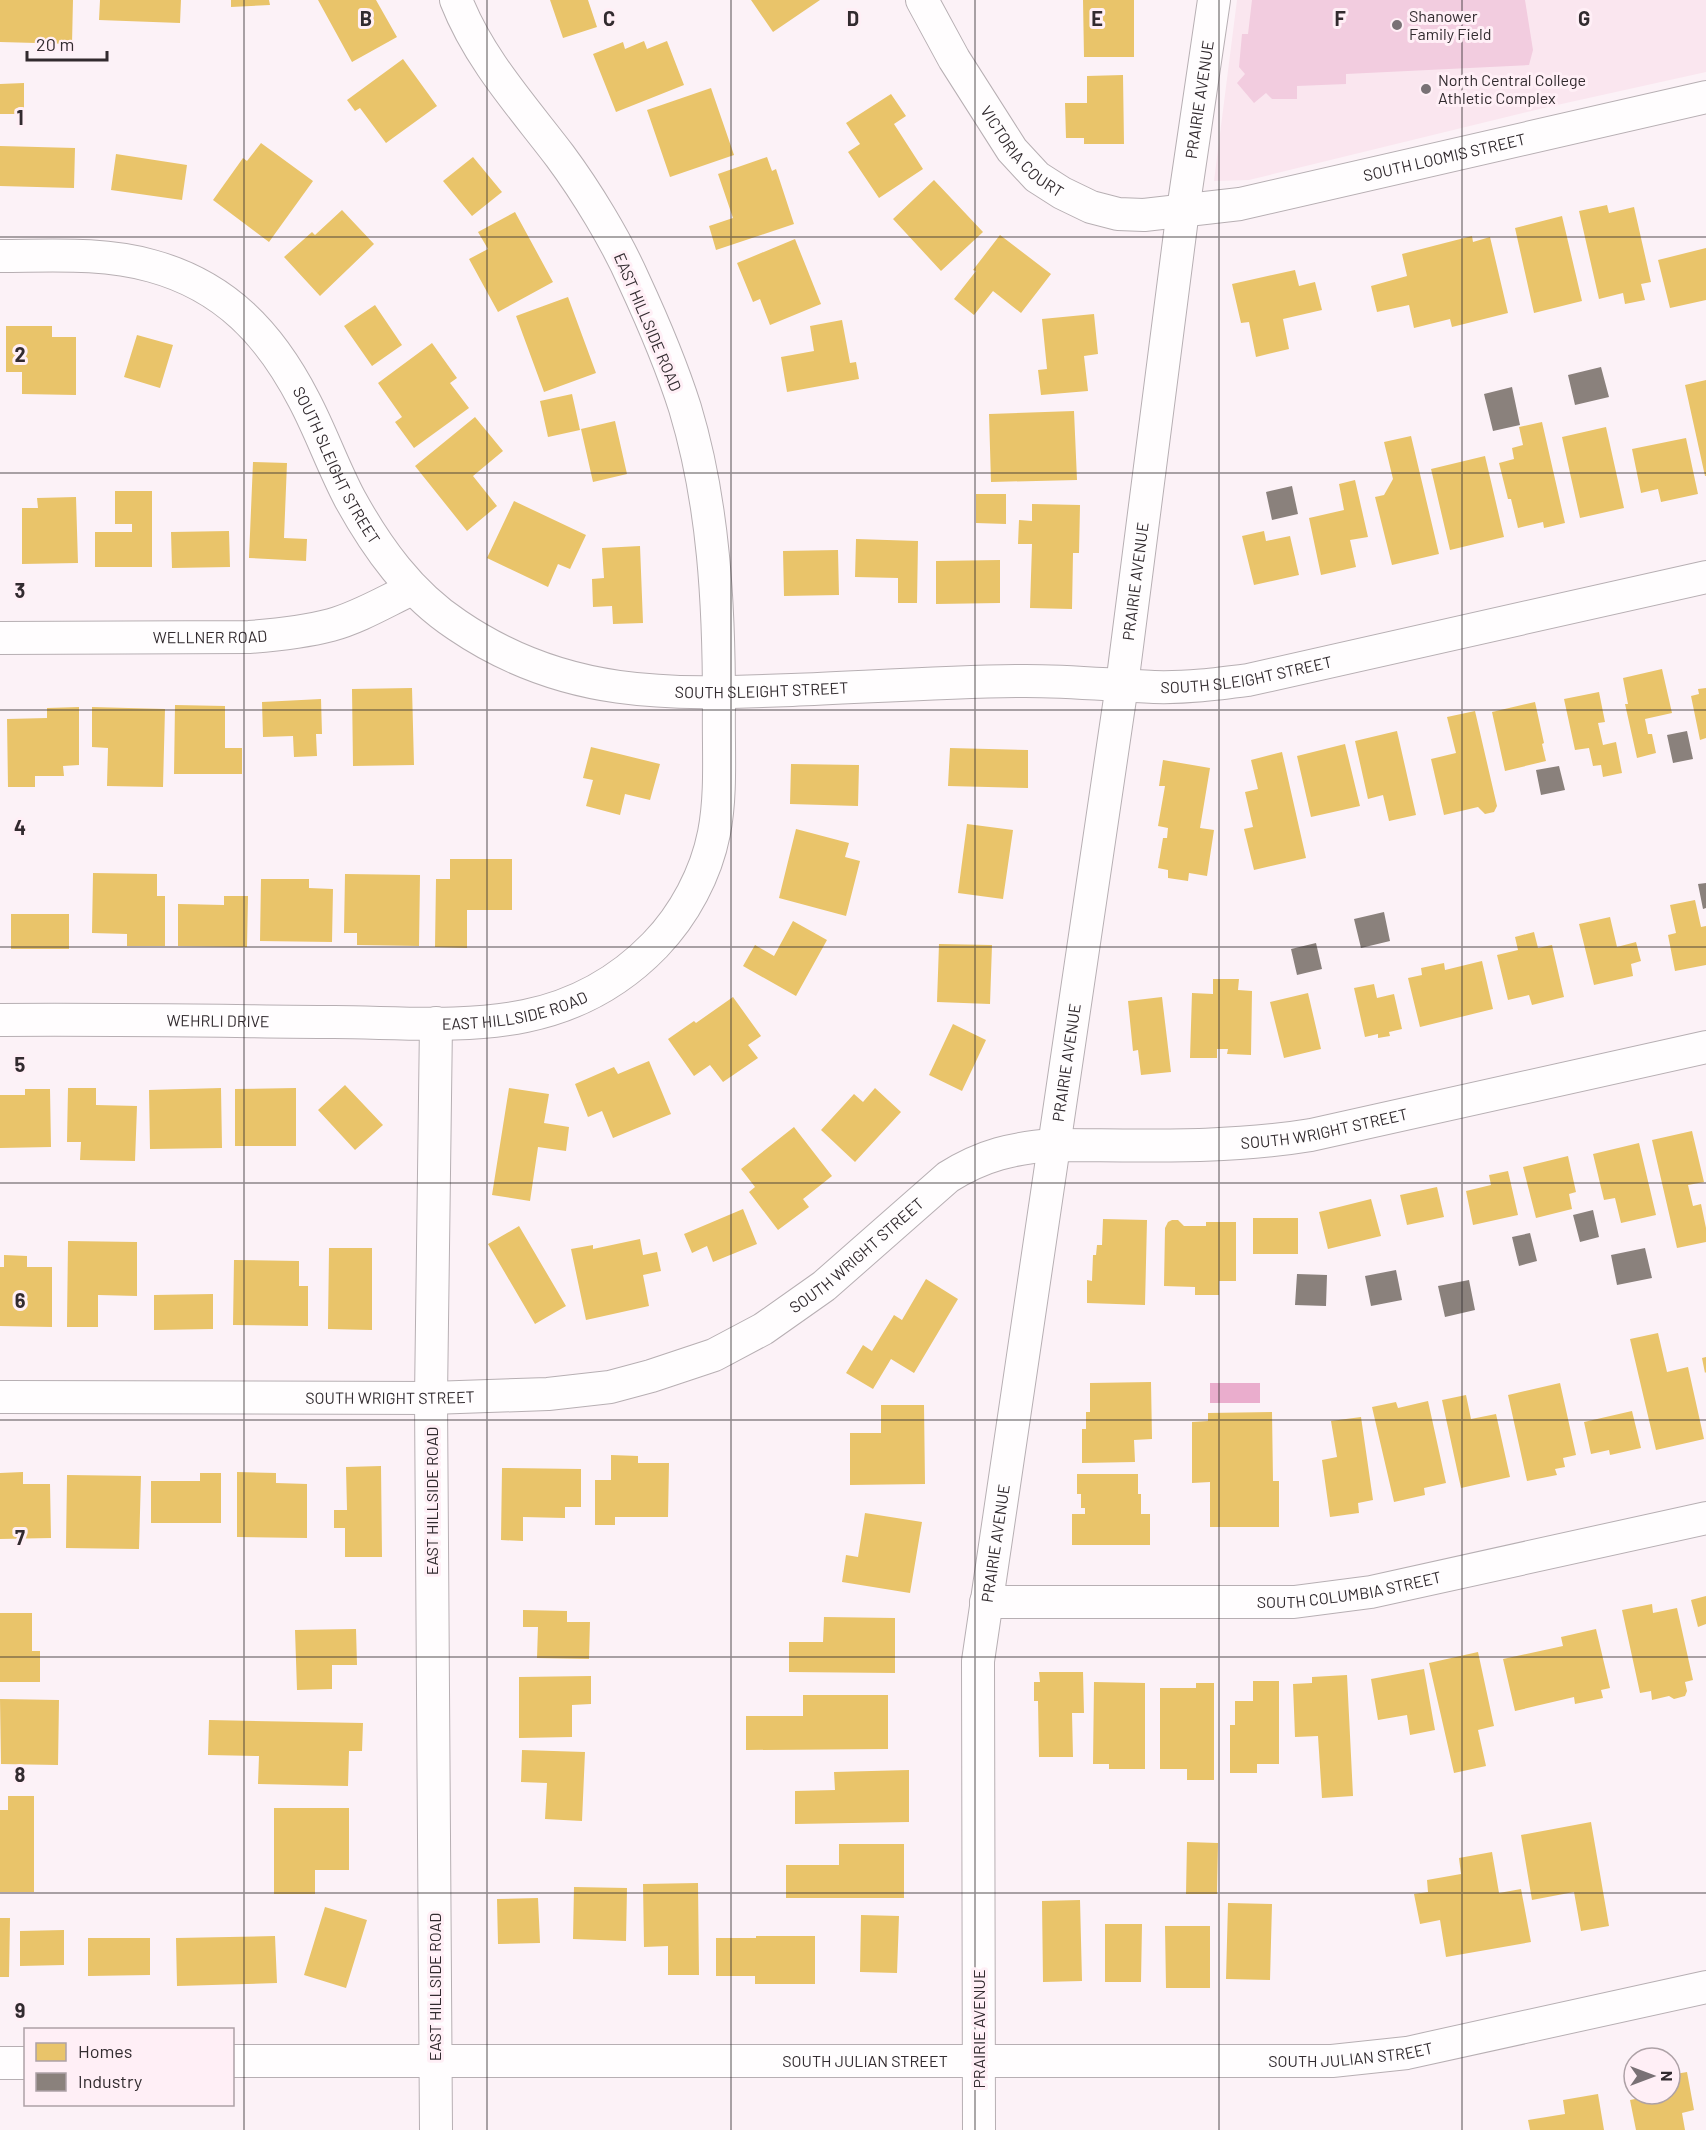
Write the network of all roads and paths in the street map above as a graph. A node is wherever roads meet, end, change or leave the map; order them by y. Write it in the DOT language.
graph roads {
  1 [pos="456,0"];
  2 [pos="922,0"];
  3 [pos="1214,0"];
  4 [pos="1706,97"];
  5 [pos="1183,210"];
  6 [pos="0,256"];
  7 [pos="1706,577"];
  8 [pos="412,589"];
  9 [pos="0,638"];
  10 [pos="1122,685"];
  11 [pos="719,693"];
  12 [pos="0,1020"];
  13 [pos="436,1023"];
  14 [pos="1706,1047"];
  15 [pos="1054,1145"];
  16 [pos="0,1397"];
  17 [pos="431,1398"];
  18 [pos="1706,1518"];
  19 [pos="986,1602"];
  20 [pos="1706,1988"];
  21 [pos="436,2060"];
  22 [pos="234,2061"];
  23 [pos="979,2061"];
  24 [pos="24,2062"];
  25 [pos="0,2063"];
  26 [pos="436,2130"];
  27 [pos="979,2130"];
  1 -- 11 [label="street, EAST HILLSIDE ROAD"];
  2 -- 5 [label="street, VICTORIA COURT"];
  3 -- 5 [label="street, PRAIRIE AVENUE"];
  4 -- 5 [label="street, SOUTH LOOMIS STREET"];
  5 -- 10 [label="street, PRAIRIE AVENUE"];
  6 -- 8 [label="street, SOUTH SLEIGHT STREET"];
  7 -- 10 [label="street, SOUTH SLEIGHT STREET"];
  8 -- 9 [label="street, WELLNER ROAD"];
  8 -- 11 [label="street, SOUTH SLEIGHT STREET"];
  10 -- 11 [label="street, SOUTH SLEIGHT STREET"];
  10 -- 15 [label="street, PRAIRIE AVENUE"];
  11 -- 13 [label="street, EAST HILLSIDE ROAD"];
  12 -- 13 [label="street, WEHRLI DRIVE"];
  13 -- 17 [label="street, EAST HILLSIDE ROAD"];
  14 -- 15 [label="street, SOUTH WRIGHT STREET"];
  15 -- 17 [label="street, SOUTH WRIGHT STREET"];
  15 -- 19 [label="street, PRAIRIE AVENUE"];
  16 -- 17 [label="street, SOUTH WRIGHT STREET"];
  17 -- 21 [label="street, EAST HILLSIDE ROAD"];
  18 -- 19 [label="street, SOUTH COLUMBIA STREET"];
  19 -- 23 [label="street, PRAIRIE AVENUE"];
  20 -- 23 [label="street, SOUTH JULIAN STREET"];
  21 -- 22 [label="street, SOUTH JULIAN STREET"];
  21 -- 23 [label="street, SOUTH JULIAN STREET"];
  21 -- 26 [label="street, EAST HILLSIDE ROAD"];
  23 -- 27 [label="street, PRAIRIE AVENUE"];
  24 -- 25 [label="street"];
}
